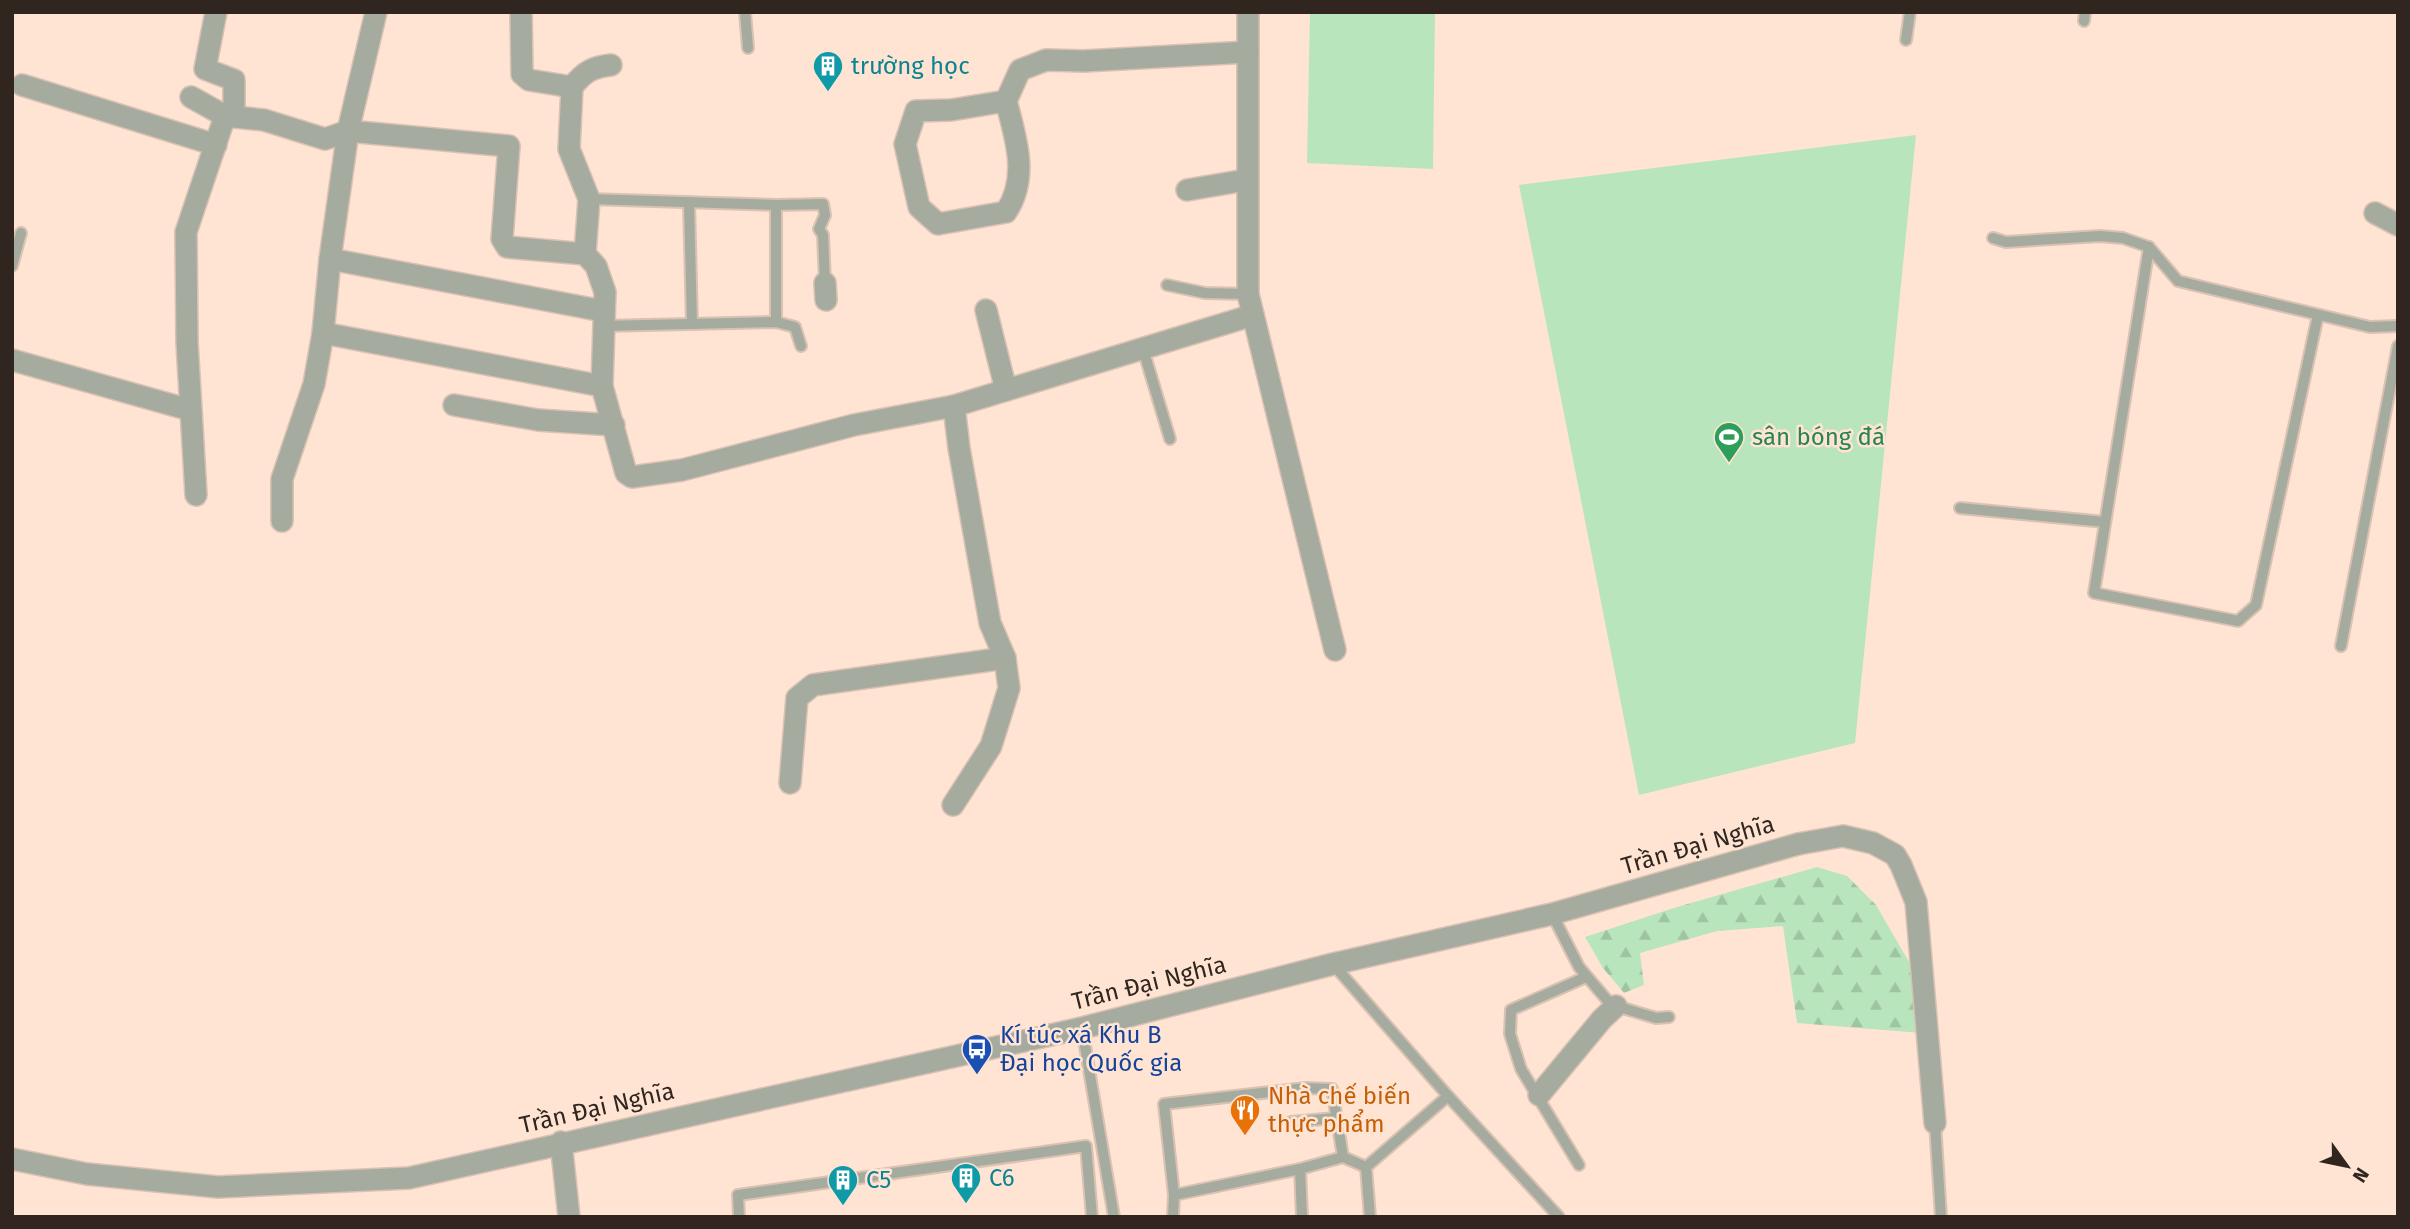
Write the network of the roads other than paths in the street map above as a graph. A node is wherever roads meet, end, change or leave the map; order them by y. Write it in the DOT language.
graph roads {
  1 [pos="216,12"];
  2 [pos="376,12"];
  3 [pos="521,12"];
  4 [pos="745,12"];
  5 [pos="1248,12"];
  6 [pos="1910,12"];
  7 [pos="1906,40"];
  8 [pos="748,48"];
  9 [pos="1248,51"];
  10 [pos="611,65"];
  11 [pos="23,85"];
  12 [pos="572,87"];
  13 [pos="191,97"];
  14 [pos="1006,101"];
  15 [pos="230,116"];
  16 [pos="348,131"];
  17 [pos="216,145"];
  18 [pos="1246,180"];
  19 [pos="1187,190"];
  20 [pos="589,199"];
  21 [pos="689,202"];
  22 [pos="776,205"];
  23 [pos="2375,213"];
  24 [pos="2398,225"];
  25 [pos="21,233"];
  26 [pos="1993,238"];
  27 [pos="2149,247"];
  28 [pos="585,254"];
  29 [pos="330,259"];
  30 [pos="12,266"];
  31 [pos="1167,285"];
  32 [pos="826,292"];
  33 [pos="1248,294"];
  34 [pos="986,310"];
  35 [pos="2318,315"];
  36 [pos="1253,316"];
  37 [pos="603,319"];
  38 [pos="776,323"];
  39 [pos="692,324"];
  40 [pos="2398,326"];
  41 [pos="323,333"];
  42 [pos="801,346"];
  43 [pos="2398,346"];
  44 [pos="1143,349"];
  45 [pos="12,360"];
  46 [pos="602,386"];
  47 [pos="1006,390"];
  48 [pos="454,405"];
  49 [pos="954,405"];
  50 [pos="190,410"];
  51 [pos="614,425"];
  52 [pos="1170,439"];
  53 [pos="196,495"];
  54 [pos="1960,508"];
  55 [pos="282,521"];
  56 [pos="2105,522"];
  57 [pos="2341,646"];
  58 [pos="1335,650"];
  59 [pos="1005,658"];
  60 [pos="790,783"];
  61 [pos="953,805"];
  62 [pos="1552,914"];
  63 [pos="1333,964"];
  64 [pos="1586,977"];
  65 [pos="1616,1006"];
  66 [pos="1670,1017"];
  67 [pos="1082,1028"];
  68 [pos="1448,1096"];
  69 [pos="1539,1096"];
  70 [pos="1336,1118"];
  71 [pos="1290,1122"];
  72 [pos="1935,1123"];
  73 [pos="561,1142"];
  74 [pos="1343,1157"];
  75 [pos="12,1158"];
  76 [pos="1579,1166"];
  77 [pos="1366,1167"];
  78 [pos="1300,1170"];
  79 [pos="1174,1195"];
  80 [pos="569,1217"];
  81 [pos="739,1217"];
  82 [pos="1092,1217"];
  83 [pos="1114,1217"];
  84 [pos="1173,1217"];
  85 [pos="1302,1217"];
  86 [pos="1370,1217"];
  87 [pos="1559,1217"];
  88 [pos="1941,1217"];
  1 -- 15 [label="street"];
  2 -- 16 [label="street"];
  3 -- 12 [label="street"];
  4 -- 8 [label="lane"];
  5 -- 9 [label="street"];
  6 -- 7 [label="lane"];
  9 -- 14 [label="street"];
  9 -- 18 [label="street"];
  10 -- 12 [label="street"];
  11 -- 17 [label="street"];
  12 -- 20 [label="street"];
  13 -- 15 [label="street"];
  14 -- 14 [label="street"];
  15 -- 16 [label="street"];
  15 -- 17 [label="street"];
  16 -- 28 [label="street"];
  16 -- 29 [label="street"];
  17 -- 50 [label="street"];
  18 -- 19 [label="street"];
  18 -- 33 [label="street"];
  20 -- 21 [label="lane"];
  20 -- 28 [label="street"];
  21 -- 22 [label="lane"];
  21 -- 39 [label="lane"];
  22 -- 32 [label="lane"];
  22 -- 38 [label="lane"];
  23 -- 24 [label="street"];
  25 -- 30 [label="lane"];
  26 -- 27 [label="lane"];
  27 -- 35 [label="lane"];
  27 -- 56 [label="lane"];
  28 -- 37 [label="street"];
  29 -- 37 [label="street"];
  29 -- 41 [label="street"];
  31 -- 33 [label="lane"];
  33 -- 36 [label="street"];
  34 -- 47 [label="street"];
  35 -- 40 [label="lane"];
  35 -- 56 [label="lane"];
  36 -- 44 [label="street"];
  36 -- 58 [label="street"];
  37 -- 39 [label="lane"];
  37 -- 46 [label="street"];
  38 -- 39 [label="lane"];
  38 -- 42 [label="lane"];
  41 -- 46 [label="street"];
  41 -- 55 [label="street"];
  43 -- 57 [label="lane"];
  44 -- 47 [label="street"];
  44 -- 52 [label="lane"];
  45 -- 50 [label="street"];
  46 -- 51 [label="street"];
  47 -- 49 [label="street"];
  48 -- 51 [label="street"];
  49 -- 51 [label="street"];
  49 -- 59 [label="street"];
  50 -- 53 [label="street"];
  54 -- 56 [label="lane"];
  59 -- 60 [label="street"];
  59 -- 61 [label="street"];
  62 -- 63 [label="street, Trần Đại Nghĩa"];
  62 -- 64 [label="lane"];
  62 -- 72 [label="street, Trần Đại Nghĩa"];
  63 -- 67 [label="street, Trần Đại Nghĩa"];
  63 -- 68 [label="lane"];
  64 -- 65 [label="lane"];
  64 -- 69 [label="lane"];
  65 -- 66 [label="lane"];
  65 -- 69 [label="street"];
  67 -- 73 [label="street, Trần Đại Nghĩa"];
  67 -- 83 [label="lane"];
  68 -- 77 [label="lane"];
  68 -- 87 [label="lane"];
  69 -- 76 [label="lane"];
  70 -- 71 [label="lane"];
  70 -- 74 [label="lane"];
  70 -- 79 [label="lane"];
  72 -- 88 [label="lane"];
  73 -- 75 [label="street, Trần Đại Nghĩa"];
  73 -- 80 [label="street"];
  74 -- 77 [label="lane"];
  74 -- 78 [label="lane"];
  77 -- 86 [label="lane"];
  78 -- 79 [label="lane"];
  78 -- 85 [label="lane"];
  79 -- 84 [label="lane"];
  81 -- 82 [label="lane"];
}
